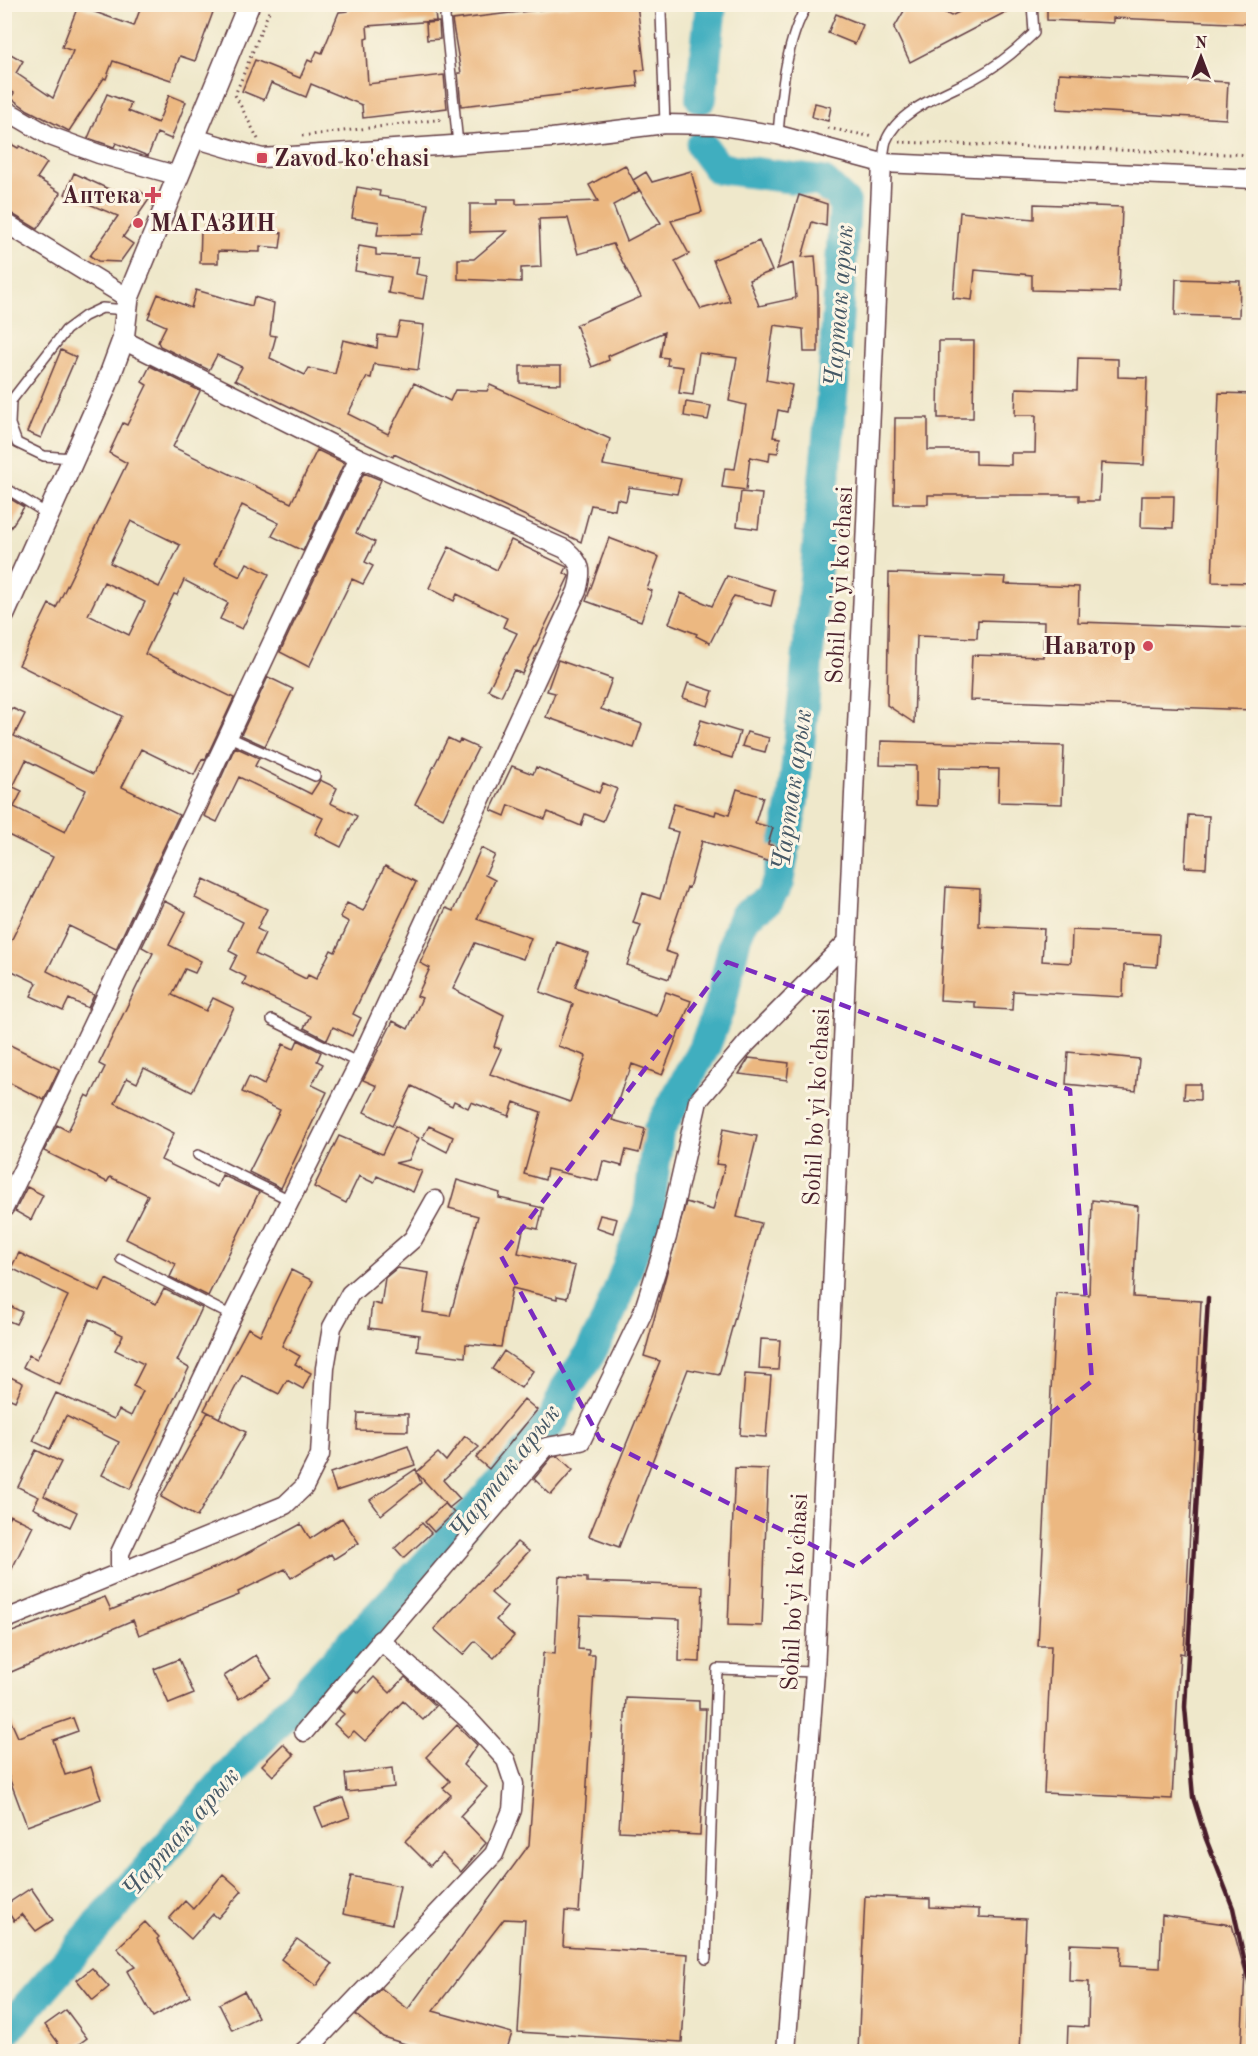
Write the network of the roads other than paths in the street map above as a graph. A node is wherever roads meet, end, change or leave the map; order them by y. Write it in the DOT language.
graph roads {
  1 [pos="249,4"];
  2 [pos="450,4"];
  3 [pos="664,4"];
  4 [pos="808,4"];
  5 [pos="1032,4"];
  6 [pos="4,109"];
  7 [pos="665,124"];
  8 [pos="778,135"];
  9 [pos="194,138"];
  10 [pos="458,144"];
  11 [pos="882,164"];
  12 [pos="179,176"];
  13 [pos="1254,179"];
  14 [pos="4,222"];
  15 [pos="127,304"];
  16 [pos="123,340"];
  17 [pos="74,458"];
  18 [pos="359,458"];
  19 [pos="4,487"];
  20 [pos="49,515"];
  21 [pos="4,614"];
  22 [pos="227,736"];
  23 [pos="315,776"];
  24 [pos="848,942"];
  25 [pos="272,1020"];
  26 [pos="359,1063"];
  27 [pos="198,1155"];
  28 [pos="290,1200"];
  29 [pos="435,1200"];
  30 [pos="4,1209"];
  31 [pos="121,1259"];
  32 [pos="232,1316"];
  33 [pos="120,1573"];
  34 [pos="4,1620"];
  35 [pos="380,1640"];
  36 [pos="815,1672"];
  37 [pos="304,1732"];
  38 [pos="706,1959"];
  39 [pos="303,2052"];
  40 [pos="786,2052"];
  1 -- 9 [label="street"];
  2 -- 10 [label="lane"];
  3 -- 7 [label="lane"];
  4 -- 8 [label="lane"];
  5 -- 11 [label="lane"];
  6 -- 12 [label="street"];
  7 -- 8 [label="street"];
  7 -- 10 [label="street"];
  8 -- 11 [label="street"];
  9 -- 10 [label="street"];
  9 -- 12 [label="street"];
  11 -- 13 [label="street"];
  11 -- 24 [label="street, Sohil bo'yi ko'chasi"];
  12 -- 15 [label="street"];
  14 -- 15 [label="street"];
  15 -- 16 [label="street"];
  15 -- 17 [label="lane"];
  16 -- 17 [label="street"];
  16 -- 18 [label="street"];
  17 -- 20 [label="street"];
  18 -- 22 [label="street"];
  18 -- 26 [label="street"];
  19 -- 20 [label="lane"];
  20 -- 21 [label="street"];
  22 -- 23 [label="lane"];
  22 -- 30 [label="street"];
  24 -- 35 [label="street"];
  24 -- 36 [label="street, Sohil bo'yi ko'chasi"];
  25 -- 26 [label="lane"];
  26 -- 28 [label="street"];
  27 -- 28 [label="lane"];
  28 -- 32 [label="street"];
  29 -- 33 [label="street"];
  31 -- 32 [label="lane"];
  32 -- 33 [label="street"];
  33 -- 34 [label="street"];
  35 -- 37 [label="street"];
  35 -- 39 [label="street"];
  36 -- 38 [label="lane"];
  36 -- 40 [label="street, Sohil bo'yi ko'chasi"];
}
